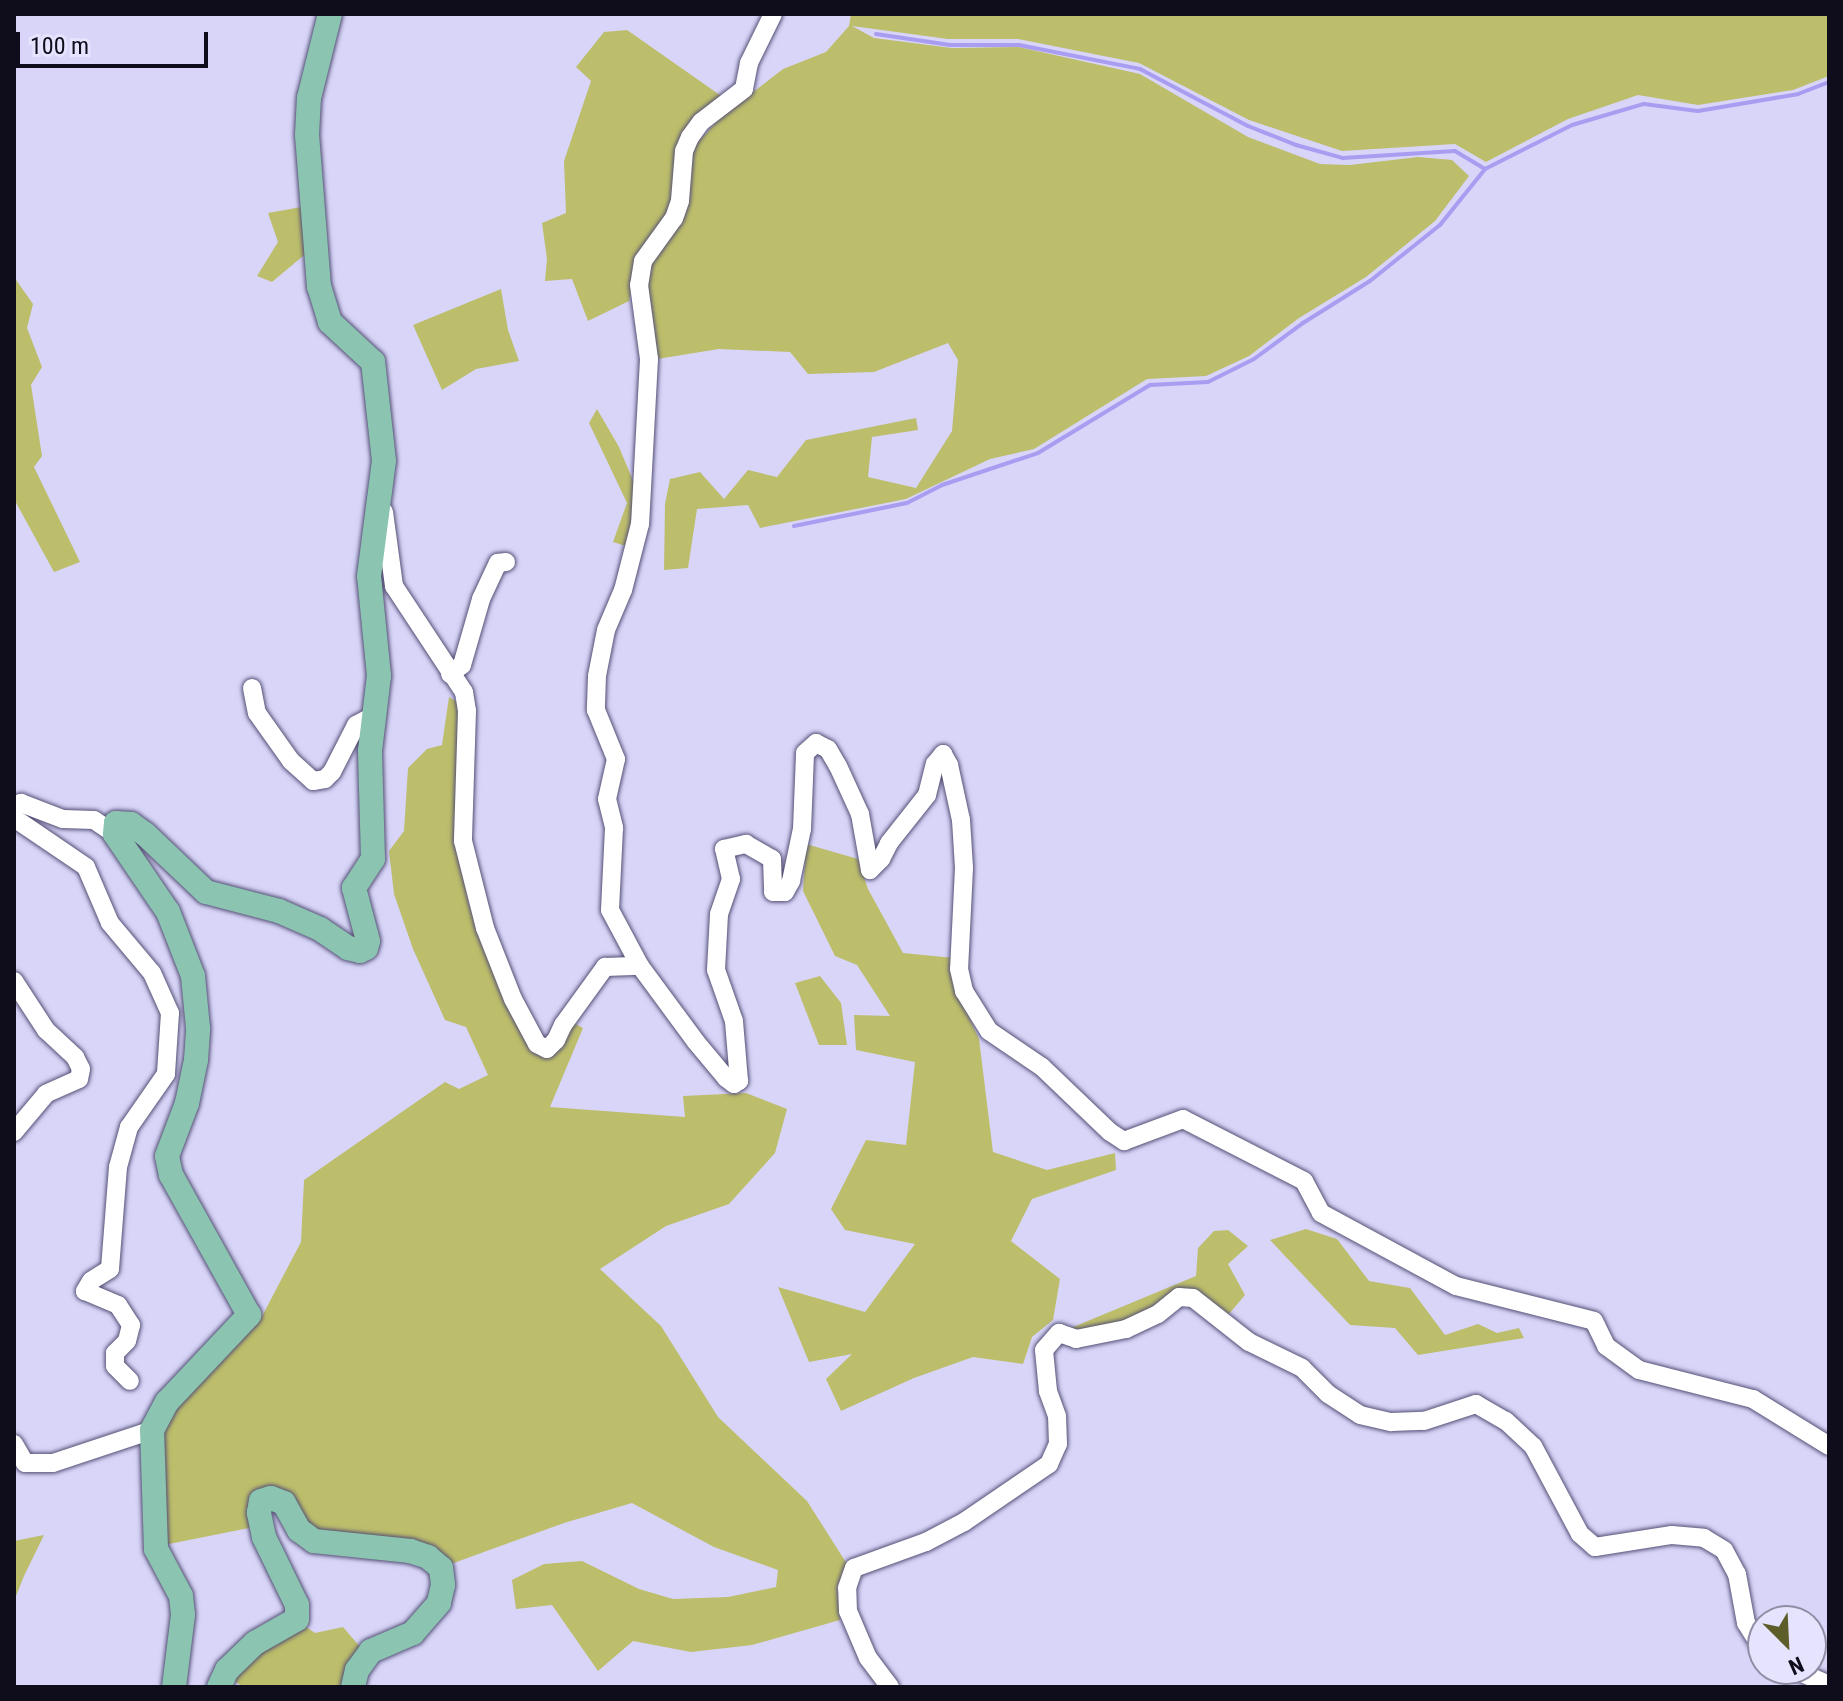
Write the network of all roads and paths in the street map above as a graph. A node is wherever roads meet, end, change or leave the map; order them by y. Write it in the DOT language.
graph roads {
  1 [pos="330,14"];
  2 [pos="773,14"];
  3 [pos="381,486"];
  4 [pos="506,562"];
  5 [pos="450,674"];
  6 [pos="252,688"];
  7 [pos="375,715"];
  8 [pos="14,806"];
  9 [pos="14,818"];
  10 [pos="115,834"];
  11 [pos="640,966"];
  12 [pos="14,981"];
  13 [pos="14,1132"];
  14 [pos="130,1381"];
  15 [pos="152,1430"];
  16 [pos="14,1444"];
  17 [pos="1829,1446"];
  18 [pos="1747,1625"];
  19 [pos="174,1687"];
  20 [pos="219,1687"];
  21 [pos="353,1687"];
  22 [pos="890,1687"];
  1 -- 3 [label="main road"];
  2 -- 11 [label="street"];
  3 -- 5 [label="street"];
  3 -- 7 [label="main road"];
  4 -- 5 [label="street"];
  5 -- 11 [label="street"];
  6 -- 7 [label="street"];
  7 -- 10 [label="main road"];
  8 -- 10 [label="street"];
  9 -- 14 [label="street"];
  10 -- 15 [label="main road"];
  11 -- 17 [label="street"];
  12 -- 13 [label="street"];
  15 -- 16 [label="street"];
  15 -- 19 [label="main road"];
  18 -- 22 [label="street"];
  20 -- 21 [label="main road"];
}
